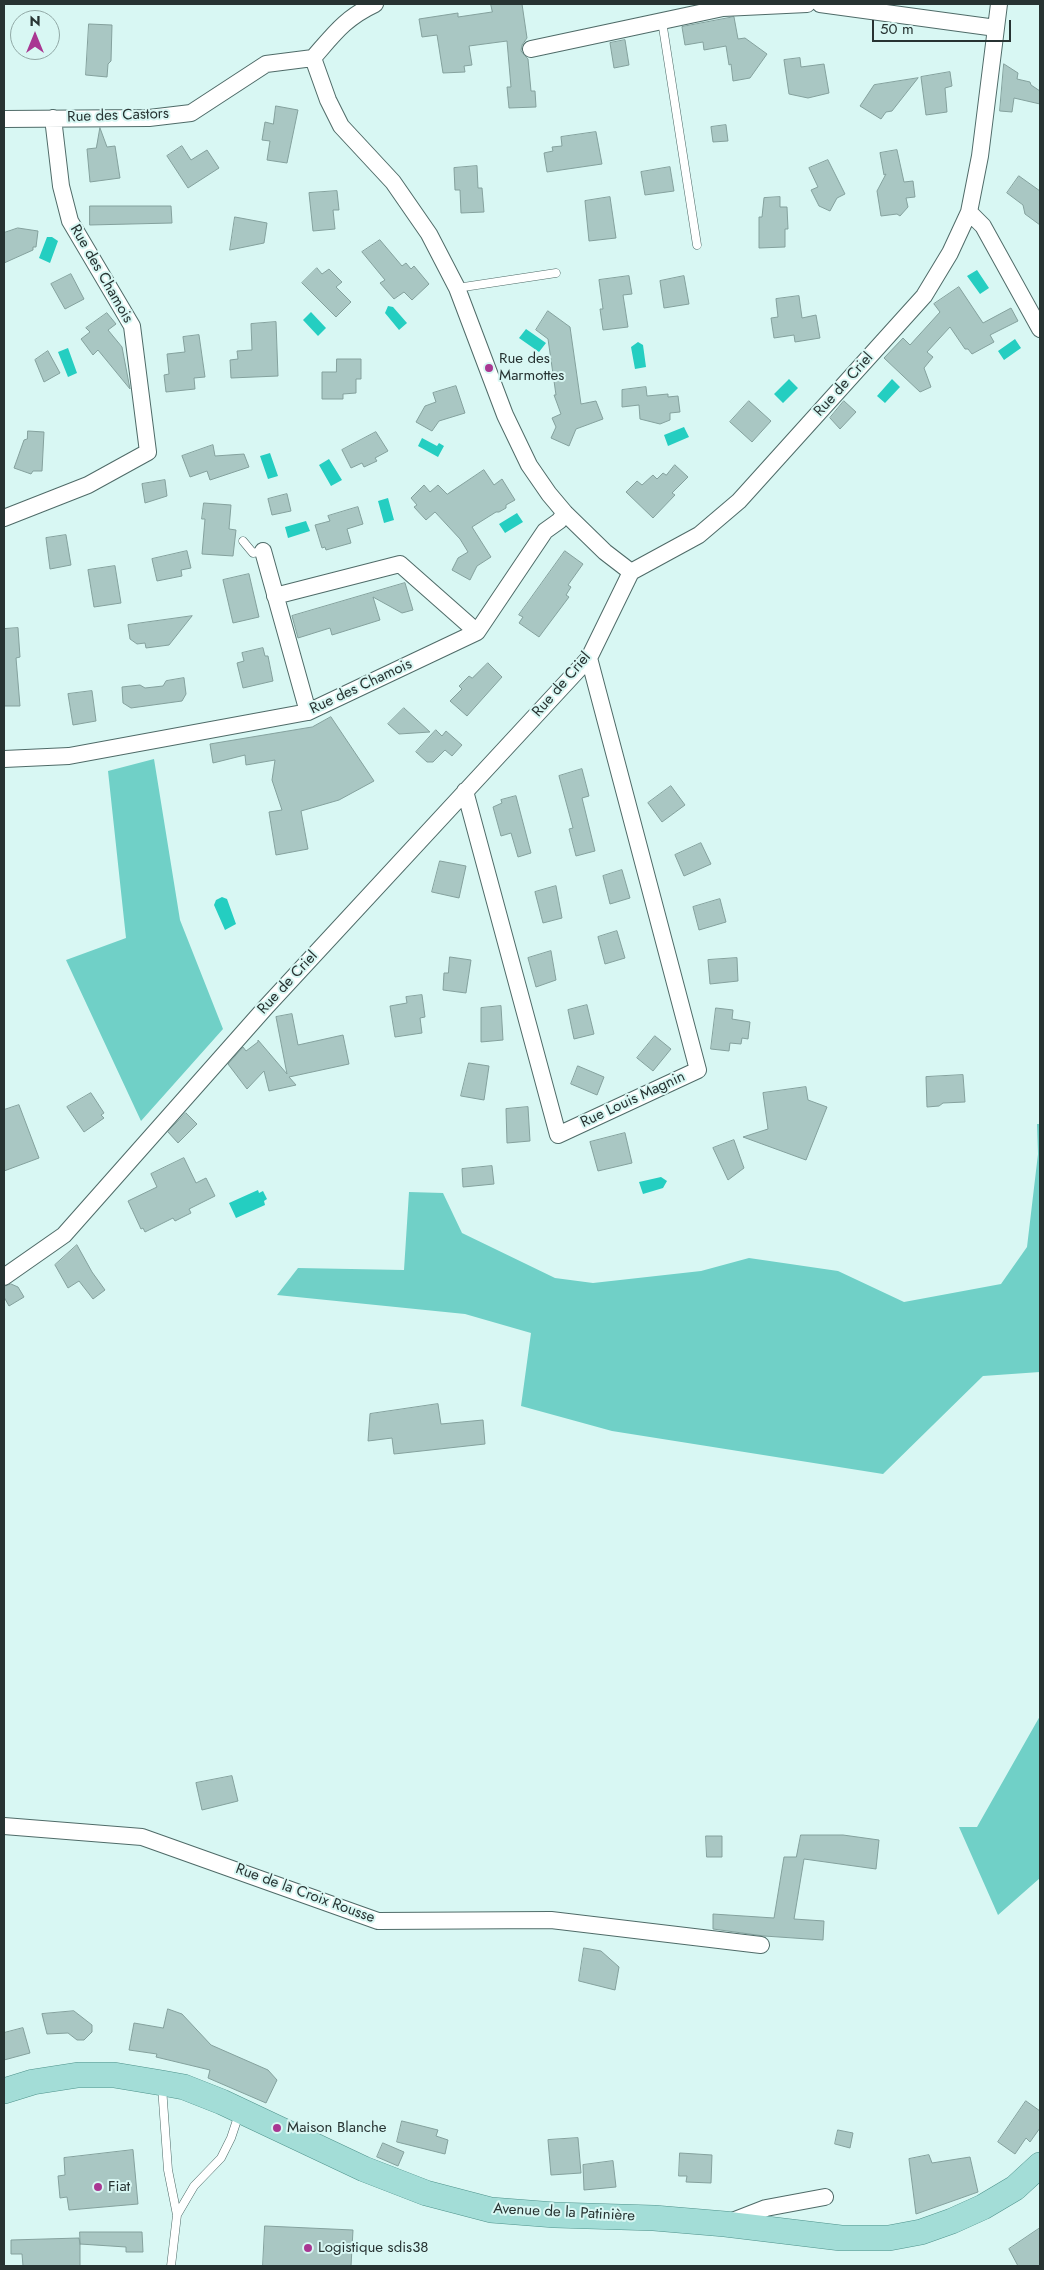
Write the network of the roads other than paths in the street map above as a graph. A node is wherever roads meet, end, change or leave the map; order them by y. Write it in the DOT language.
graph roads {
  1 [pos="375,4"];
  2 [pos="807,4"];
  3 [pos="820,4"];
  4 [pos="999,4"];
  5 [pos="662,22"];
  6 [pos="996,28"];
  7 [pos="531,49"];
  8 [pos="313,58"];
  9 [pos="53,118"];
  10 [pos="4,119"];
  11 [pos="968,212"];
  12 [pos="697,245"];
  13 [pos="556,273"];
  14 [pos="457,288"];
  15 [pos="1039,320"];
  16 [pos="565,513"];
  17 [pos="4,518"];
  18 [pos="243,541"];
  19 [pos="263,551"];
  20 [pos="631,572"];
  21 [pos="275,596"];
  22 [pos="477,632"];
  23 [pos="589,658"];
  24 [pos="308,712"];
  25 [pos="4,759"];
  26 [pos="466,791"];
  27 [pos="4,1277"];
  28 [pos="4,1826"];
  29 [pos="761,1945"];
  30 [pos="162,2083"];
  31 [pos="4,2091"];
  32 [pos="240,2110"];
  33 [pos="1040,2165"];
  34 [pos="826,2197"];
  35 [pos="177,2215"];
  36 [pos="725,2224"];
  37 [pos="171,2266"];
  1 -- 8 [label="street"];
  2 -- 5 [label="street"];
  3 -- 6 [label="street"];
  4 -- 6 [label="street, Rue de Criel"];
  5 -- 7 [label="street"];
  5 -- 12 [label="lane"];
  6 -- 11 [label="street, Rue de Criel"];
  8 -- 9 [label="street, Rue des Castors"];
  8 -- 14 [label="street"];
  9 -- 10 [label="street, Rue des Castors"];
  9 -- 17 [label="street, Rue des Chamois"];
  11 -- 15 [label="street"];
  11 -- 20 [label="street, Rue de Criel"];
  13 -- 14 [label="lane"];
  14 -- 16 [label="street"];
  16 -- 20 [label="street"];
  16 -- 22 [label="street"];
  18 -- 19 [label="lane"];
  19 -- 21 [label="street"];
  20 -- 23 [label="street, Rue de Criel"];
  21 -- 22 [label="street"];
  21 -- 24 [label="street"];
  22 -- 24 [label="street, Rue des Chamois"];
  23 -- 26 [label="street, Rue de Criel"];
  23 -- 26 [label="street, Rue Louis Magnin"];
  24 -- 25 [label="street, Rue des Chamois"];
  26 -- 27 [label="street, Rue de Criel"];
  28 -- 29 [label="street, Rue de la Croix Rousse"];
  30 -- 31 [label="main road, Avenue de la Patinière"];
  30 -- 32 [label="main road, Avenue de la Patinière"];
  30 -- 35 [label="lane"];
  32 -- 35 [label="lane"];
  32 -- 36 [label="main road, Avenue de la Patinière"];
  33 -- 36 [label="main road, Avenue de la Patinière"];
  34 -- 36 [label="street"];
  35 -- 37 [label="lane"];
}
